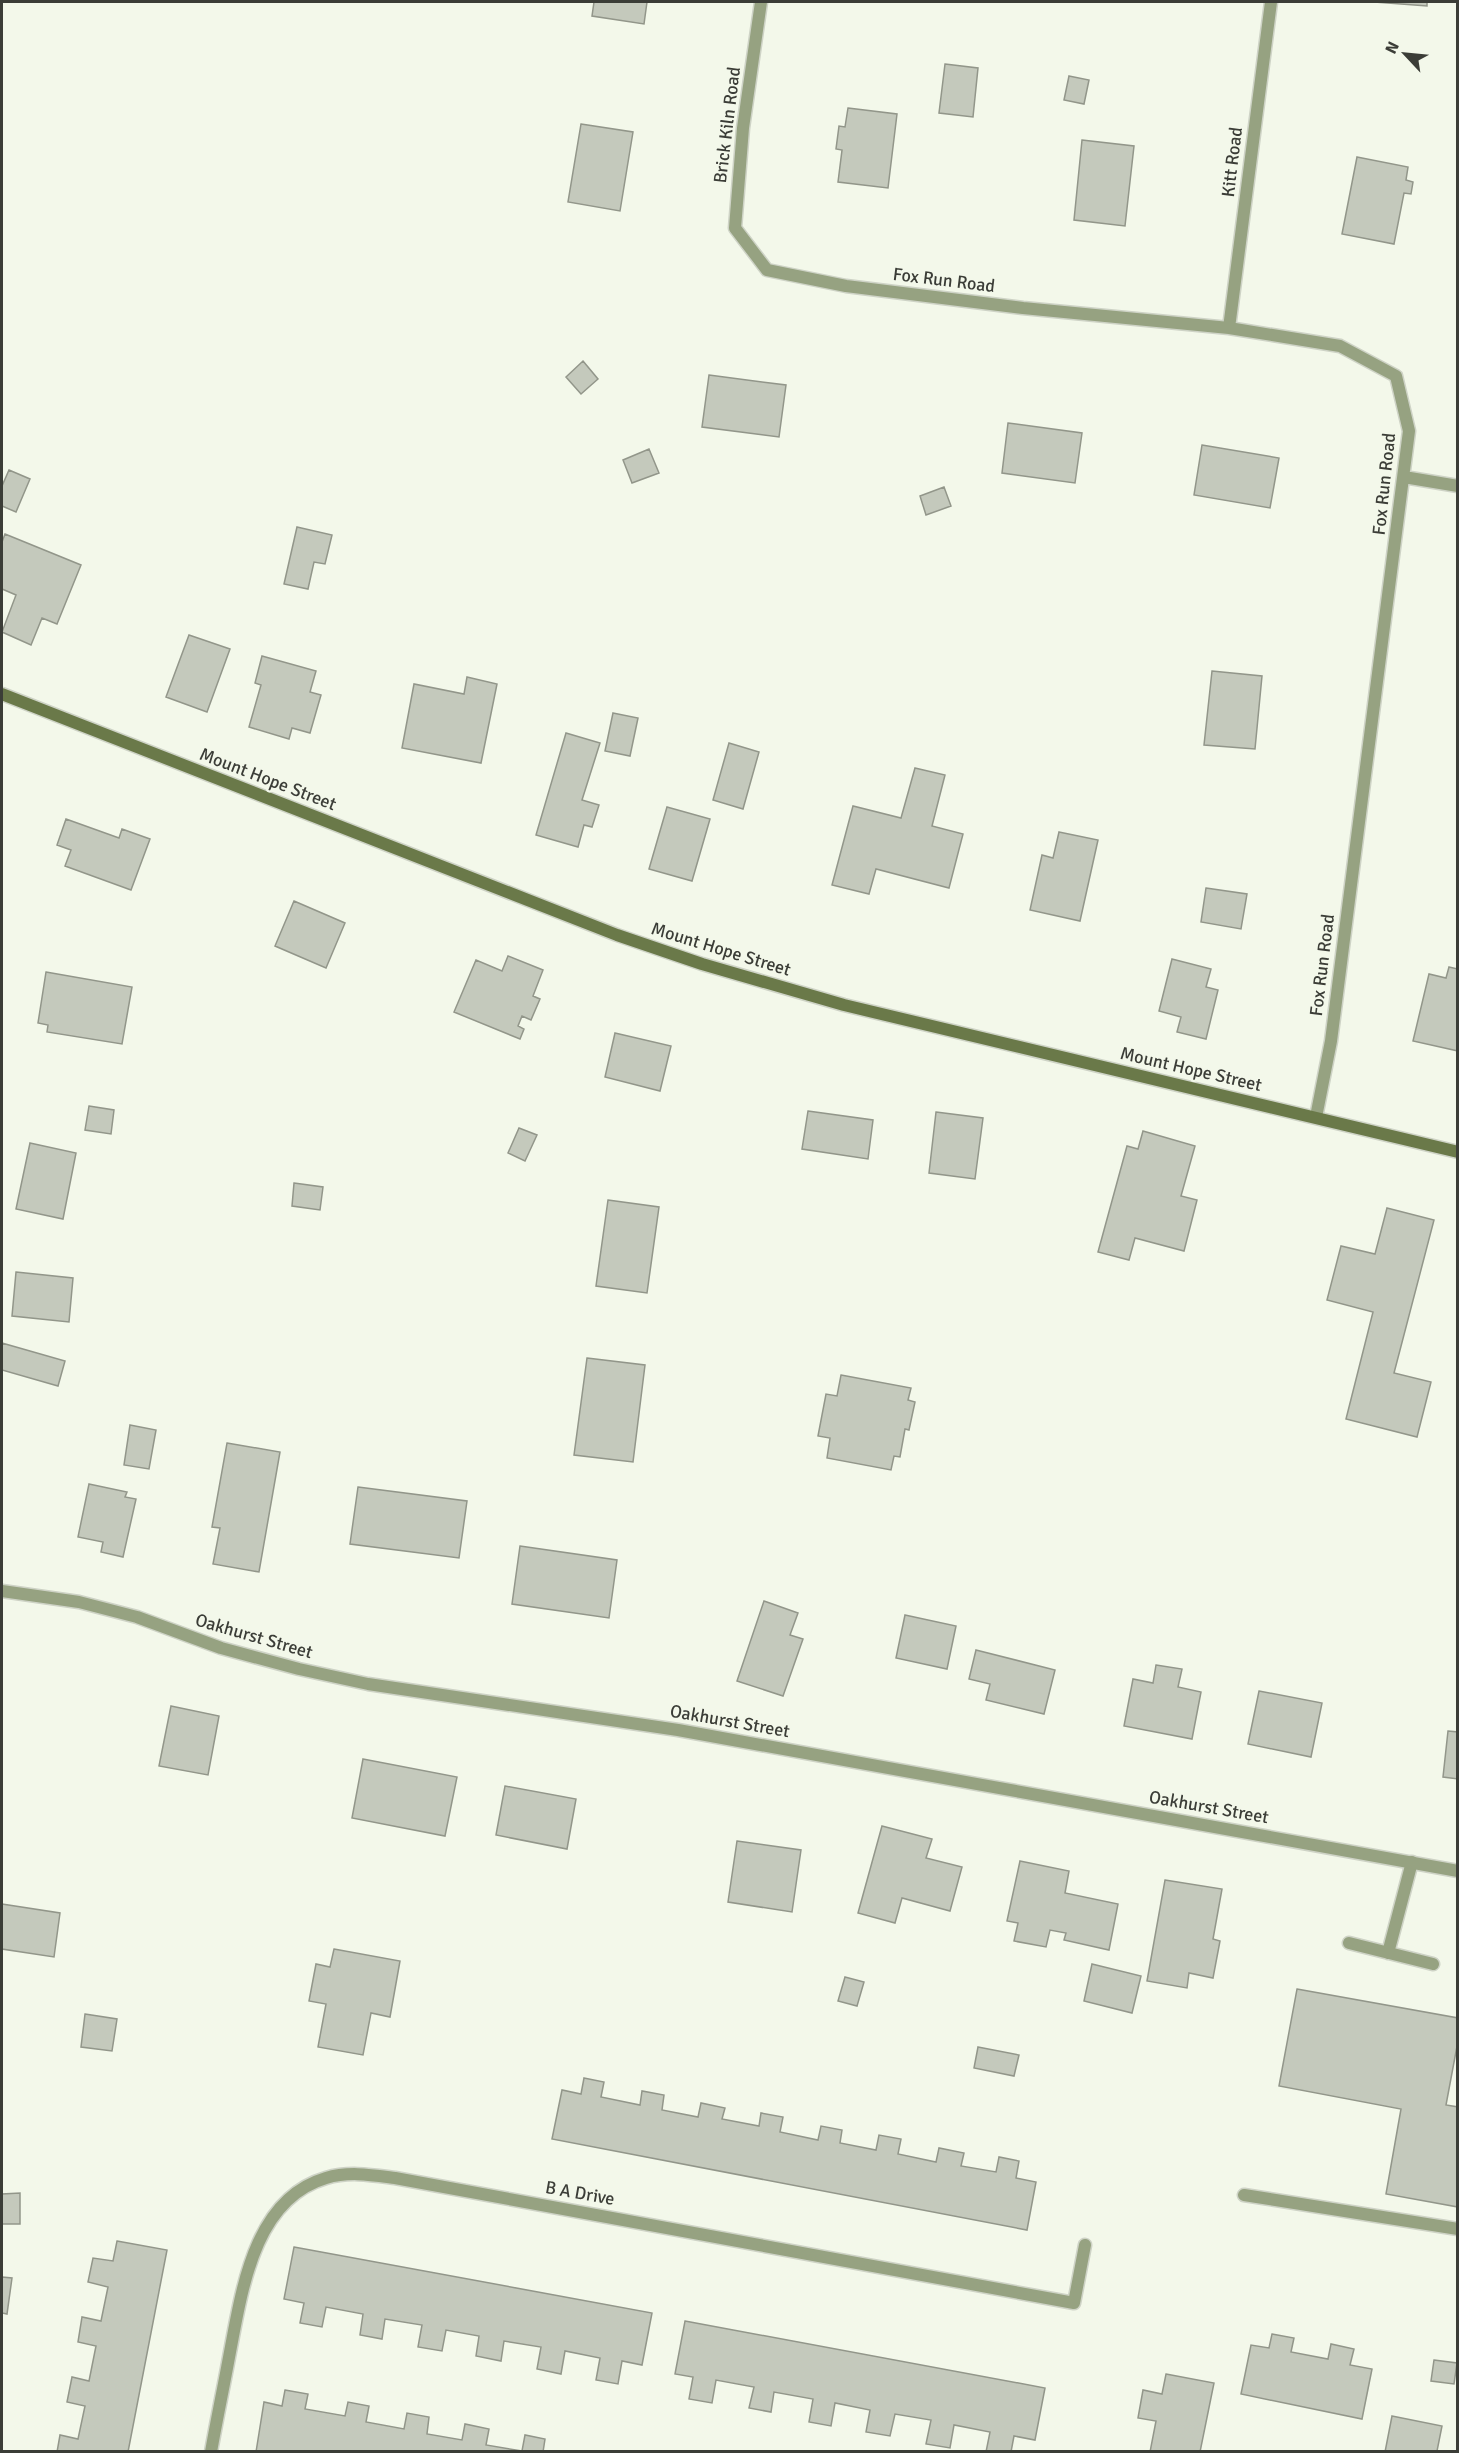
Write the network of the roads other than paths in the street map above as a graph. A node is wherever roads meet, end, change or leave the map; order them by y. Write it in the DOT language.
graph roads {
  1 [pos="761,2"];
  2 [pos="1271,2"];
  3 [pos="749,247"];
  4 [pos="1229,328"];
  5 [pos="1404,477"];
  6 [pos="1458,486"];
  7 [pos="2,694"];
  8 [pos="1316,1118"];
  9 [pos="1458,1152"];
  10 [pos="2,1591"];
  11 [pos="1412,1862"];
  12 [pos="1458,1871"];
  13 [pos="1349,1943"];
  14 [pos="1388,1953"];
  15 [pos="1433,1964"];
  16 [pos="1244,2195"];
  17 [pos="1458,2229"];
  18 [pos="1085,2245"];
  19 [pos="211,2451"];
  1 -- 3 [label="street, Brick Kiln Road"];
  2 -- 4 [label="street, Kitt Road"];
  3 -- 4 [label="street, Fox Run Road"];
  4 -- 5 [label="street, Fox Run Road"];
  5 -- 6 [label="street"];
  5 -- 8 [label="street, Fox Run Road"];
  7 -- 8 [label="street, Mount Hope Street"];
  8 -- 9 [label="street, Mount Hope Street"];
  10 -- 11 [label="street, Oakhurst Street"];
  11 -- 12 [label="street, Oakhurst Street"];
  11 -- 14 [label="street"];
  13 -- 14 [label="street"];
  14 -- 15 [label="street"];
  16 -- 17 [label="street"];
  18 -- 19 [label="street, B A Drive"];
}
